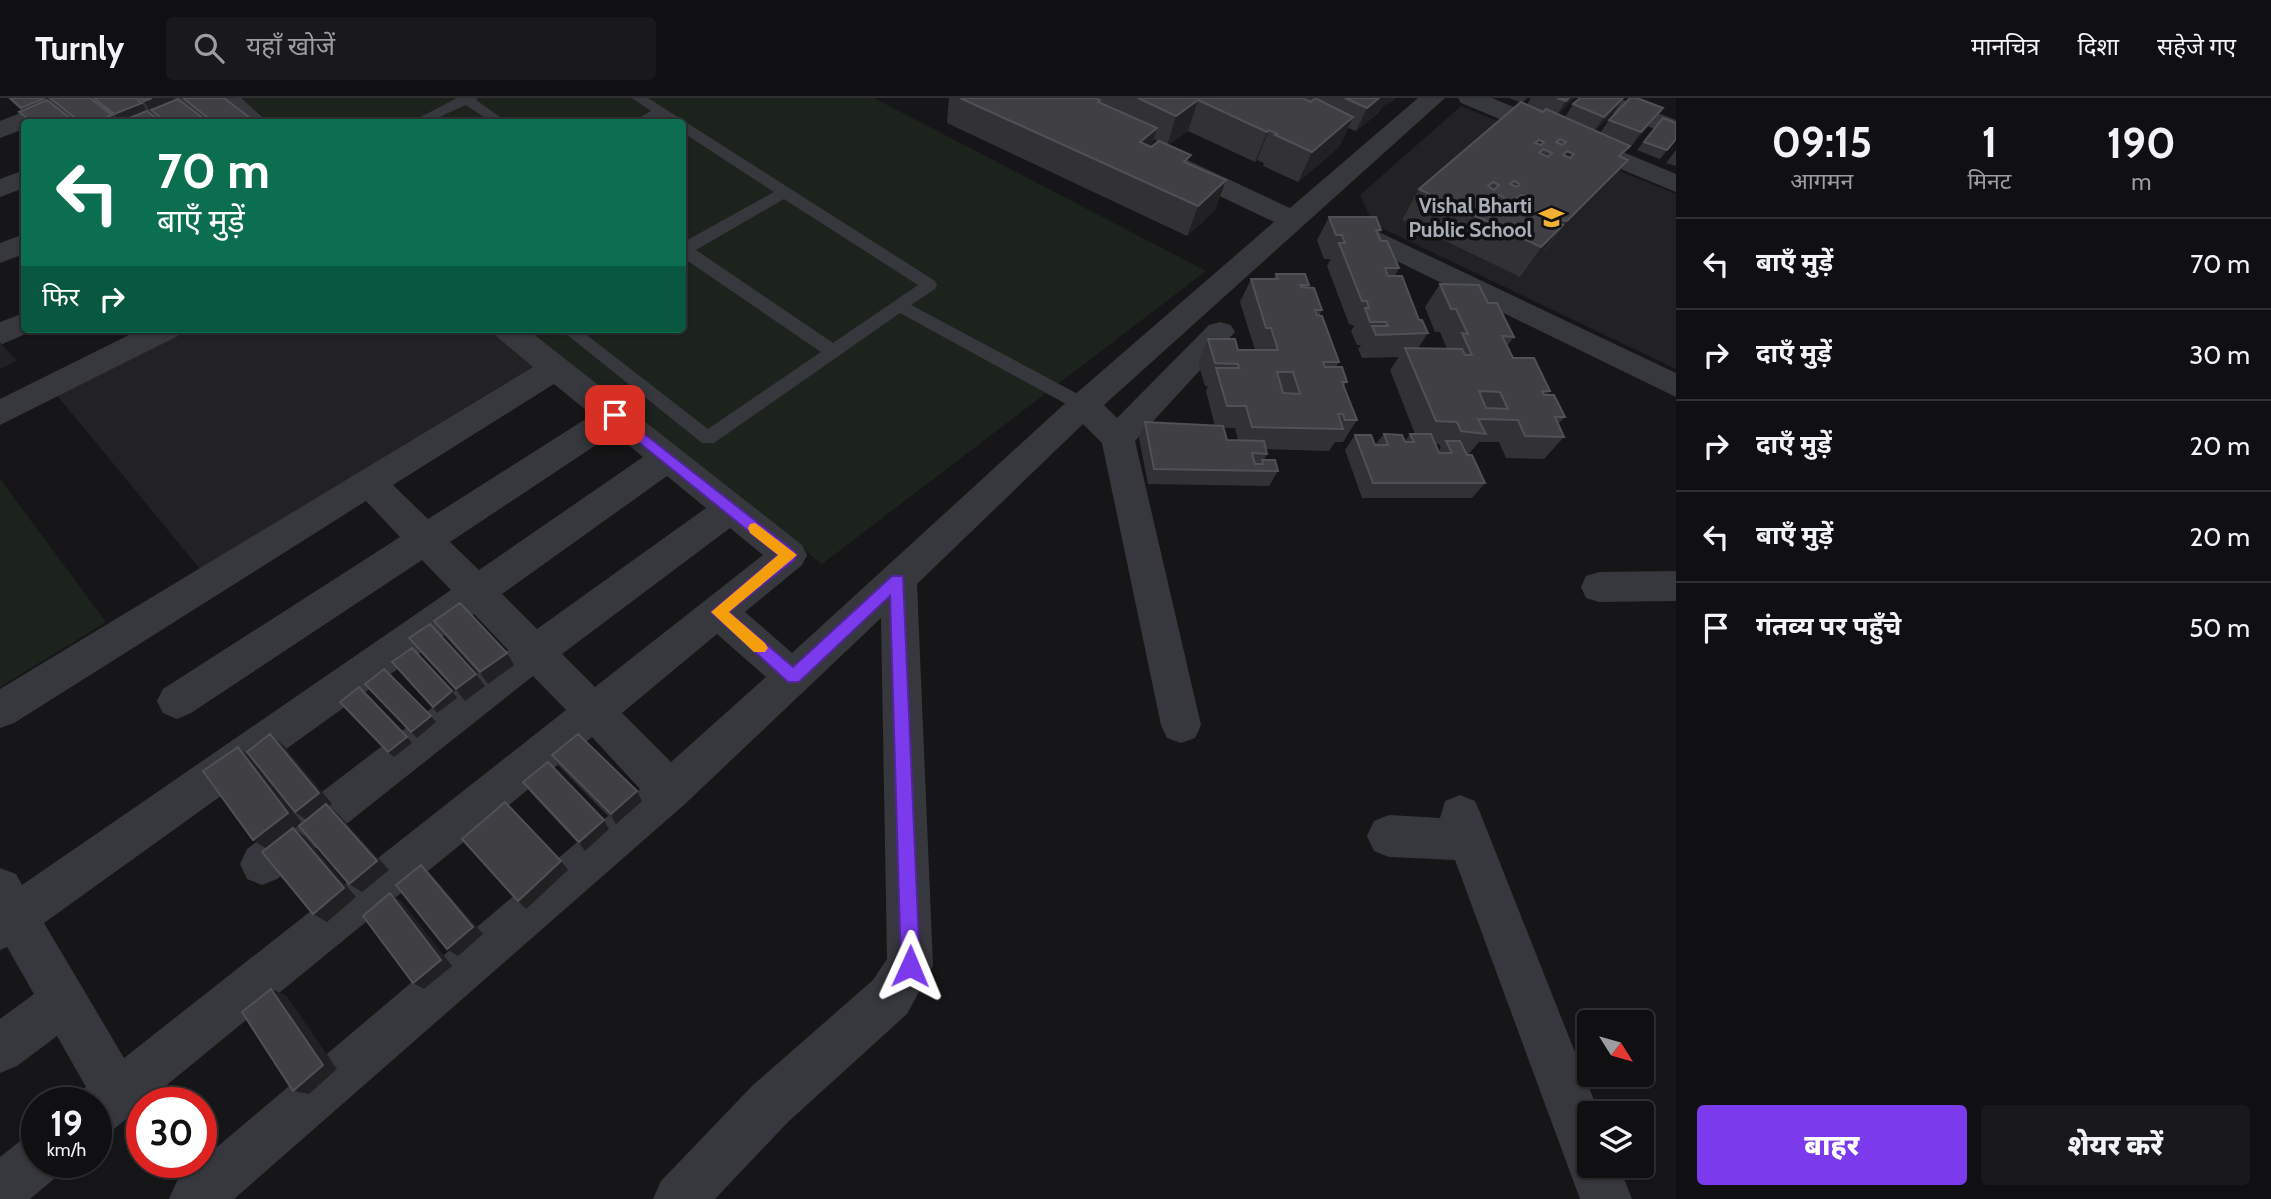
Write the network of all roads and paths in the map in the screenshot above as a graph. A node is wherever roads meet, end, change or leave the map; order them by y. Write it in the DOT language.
graph roads {
  1 [pos="81,98"];
  2 [pos="226,98"];
  3 [pos="639,98"];
  4 [pos="1433,98"];
  5 [pos="1470,98"];
  6 [pos="1595,98"];
  7 [pos="467,99"];
  8 [pos="0,104"];
  9 [pos="661,112"];
  10 [pos="34,119"];
  11 [pos="251,119"];
  12 [pos="424,119"];
  13 [pos="496,119"];
  14 [pos="646,119"];
  15 [pos="672,119"];
  16 [pos="14,128"];
  17 [pos="686,129"];
  18 [pos="1676,129"];
  19 [pos="1159,157"];
  20 [pos="21,179"];
  21 [pos="1676,184"];
  22 [pos="0,188"];
  23 [pos="785,192"];
  24 [pos="1301,214"];
  25 [pos="21,244"];
  26 [pos="686,249"];
  27 [pos="686,251"];
  28 [pos="0,254"];
  29 [pos="899,306"];
  30 [pos="21,324"];
  31 [pos="1220,332"];
  32 [pos="159,333"];
  33 [pos="512,333"];
  34 [pos="573,333"];
  35 [pos="0,334"];
  36 [pos="833,352"];
  37 [pos="555,368"];
  38 [pos="1676,386"];
  39 [pos="1083,405"];
  40 [pos="0,413"];
  41 [pos="615,415"];
  42 [pos="1118,438"];
  43 [pos="667,458"];
  44 [pos="369,482"];
  45 [pos="730,509"];
  46 [pos="426,540"];
  47 [pos="898,580"];
  48 [pos="1676,586"];
  49 [pos="1599,587"];
  50 [pos="478,593"];
  51 [pos="718,612"];
  52 [pos="535,652"];
  53 [pos="793,677"];
  54 [pos="177,701"];
  55 [pos="0,710"];
  56 [pos="594,712"];
  57 [pos="1181,724"];
  58 [pos="670,790"];
  59 [pos="1389,836"];
  60 [pos="262,864"];
  61 [pos="5,911"];
  62 [pos="64,1001"];
  63 [pos="0,1049"];
  64 [pos="99,1087"];
  65 [pos="112,1098"];
  66 [pos="1577,1122"];
  67 [pos="21,1173"];
  68 [pos="1598,1178"];
  69 [pos="0,1190"];
  70 [pos="195,1199"];
  71 [pos="679,1199"];
  72 [pos="1606,1199"];
  1 -- 10 [label="street"];
  2 -- 11 [label="street"];
  3 -- 9 [label="lane"];
  4 -- 24 [label="street"];
  5 -- 21 [label="street"];
  6 -- 18 [label="street"];
  7 -- 12 [label="lane"];
  7 -- 13 [label="lane"];
  8 -- 16 [label="street"];
  9 -- 14 [label="lane"];
  9 -- 15 [label="lane"];
  17 -- 23 [label="lane"];
  19 -- 24 [label="street"];
  20 -- 22 [label="street"];
  23 -- 26 [label="lane"];
  23 -- 29 [label="lane"];
  24 -- 38 [label="street"];
  24 -- 39 [label="street"];
  25 -- 28 [label="street"];
  27 -- 36 [label="lane"];
  29 -- 36 [label="lane"];
  29 -- 39 [label="lane"];
  30 -- 35 [label="street"];
  31 -- 42 [label="street"];
  32 -- 40 [label="street"];
  33 -- 37 [label="street"];
  34 -- 36 [label="lane"];
  37 -- 41 [label="street"];
  37 -- 44 [label="street"];
  39 -- 42 [label="street"];
  39 -- 47 [label="street"];
  41 -- 43 [label="street"];
  41 -- 46 [label="street"];
  42 -- 57 [label="street"];
  43 -- 45 [label="street"];
  43 -- 50 [label="street"];
  44 -- 46 [label="street"];
  44 -- 55 [label="street"];
  45 -- 51 [label="street"];
  45 -- 52 [label="street"];
  46 -- 50 [label="street"];
  46 -- 54 [label="street"];
  47 -- 53 [label="street"];
  47 -- 71 [label="street"];
  48 -- 49 [label="street"];
  50 -- 52 [label="street"];
  50 -- 61 [label="street"];
  51 -- 53 [label="street"];
  51 -- 56 [label="street"];
  52 -- 56 [label="street"];
  52 -- 60 [label="street"];
  53 -- 58 [label="street"];
  56 -- 58 [label="street"];
  56 -- 65 [label="street"];
  58 -- 70 [label="street"];
  59 -- 66 [label="street"];
  61 -- 62 [label="street"];
  62 -- 63 [label="street"];
  62 -- 64 [label="street"];
  67 -- 69 [label="street"];
  68 -- 72 [label="street"];
}
